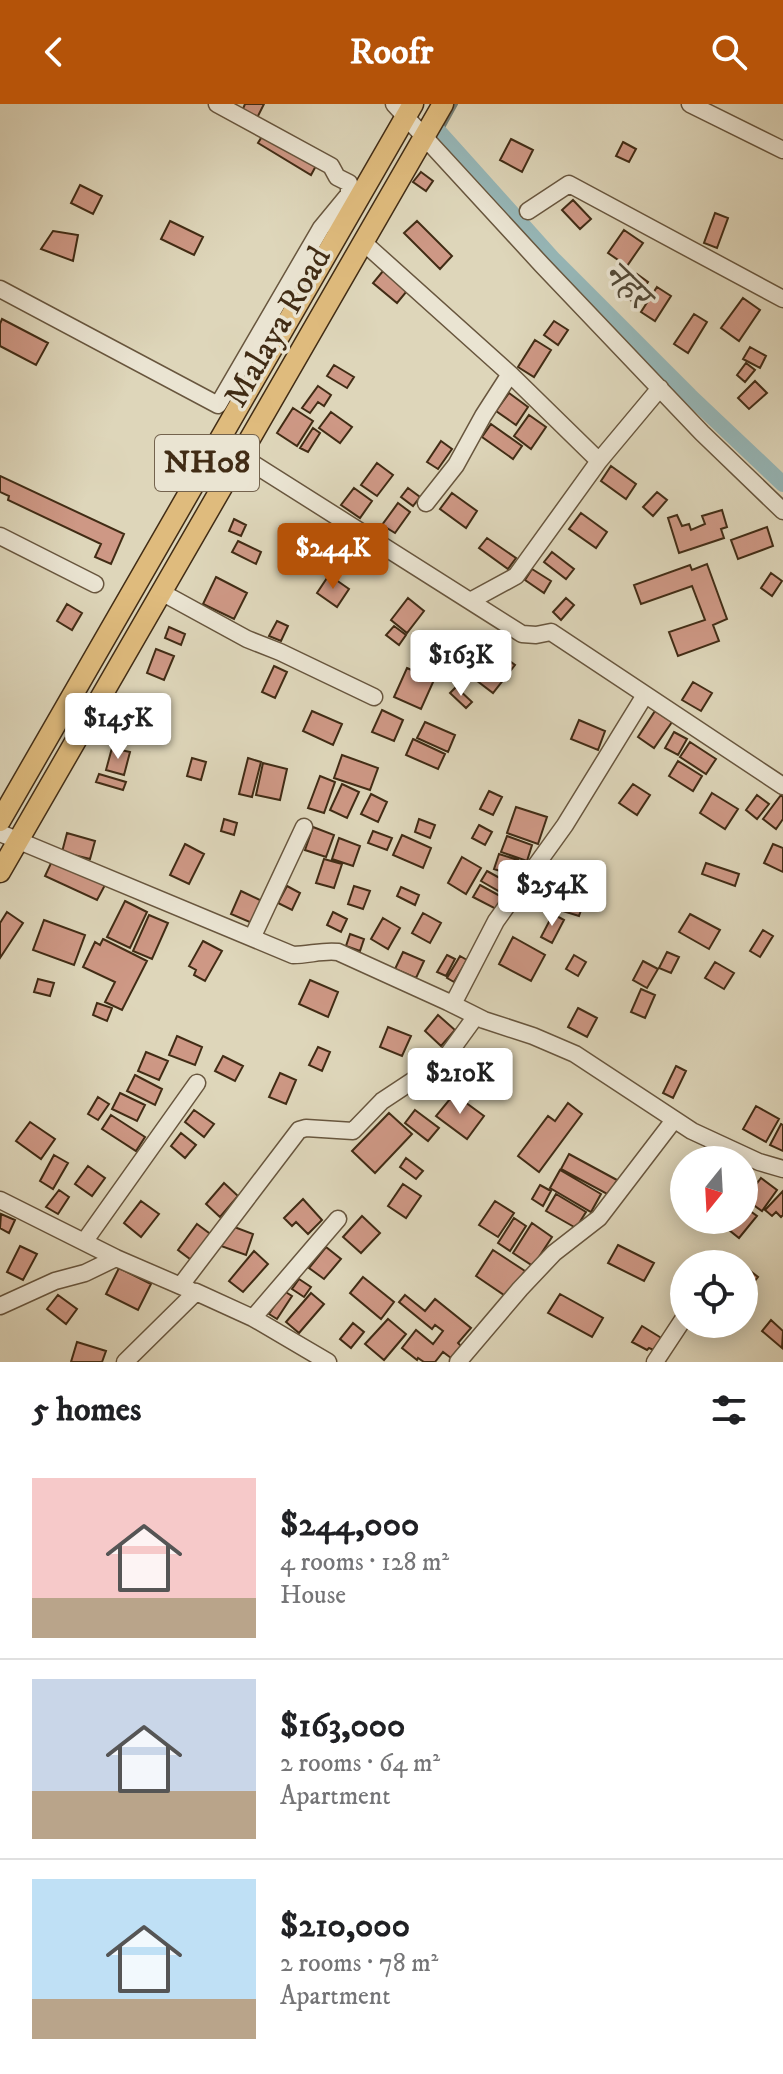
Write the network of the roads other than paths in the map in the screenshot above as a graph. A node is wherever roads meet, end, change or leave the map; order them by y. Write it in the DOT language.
graph roads {
  1 [pos="217,104"];
  2 [pos="443,104"];
  3 [pos="690,104"];
  4 [pos="404,109"];
  5 [pos="424,137"];
  6 [pos="783,150"];
  7 [pos="528,211"];
  8 [pos="363,242"];
  9 [pos="0,289"];
  10 [pos="783,299"];
  11 [pos="510,374"];
  12 [pos="660,388"];
  13 [pos="219,442"];
  14 [pos="241,456"];
  15 [pos="599,461"];
  16 [pos="426,503"];
  17 [pos="783,511"];
  18 [pos="0,536"];
  19 [pos="95,584"];
  20 [pos="161,592"];
  21 [pos="470,601"];
  22 [pos="645,695"];
  23 [pos="374,697"];
  24 [pos="783,786"];
  25 [pos="0,821"];
  26 [pos="304,827"];
  27 [pos="9,837"];
  28 [pos="0,872"];
  29 [pos="252,938"];
  30 [pos="453,1004"];
  31 [pos="476,1016"];
  32 [pos="197,1083"];
  33 [pos="674,1120"];
  34 [pos="783,1169"];
  35 [pos="0,1200"];
  36 [pos="338,1219"];
  37 [pos="84,1242"];
  38 [pos="116,1258"];
  39 [pos="188,1289"];
  40 [pos="0,1306"];
  41 [pos="253,1318"];
  42 [pos="671,1338"];
  43 [pos="125,1362"];
  44 [pos="328,1362"];
  45 [pos="458,1362"];
  46 [pos="655,1362"];
  1 -- 9 [label="street"];
  2 -- 5 [label="main road, Malaya Road / NH08"];
  3 -- 6 [label="street"];
  4 -- 5 [label="street"];
  4 -- 13 [label="main road, NH08"];
  5 -- 8 [label="main road, Malaya Road / NH08"];
  5 -- 12 [label="street"];
  7 -- 10 [label="street"];
  8 -- 11 [label="street"];
  8 -- 14 [label="main road, Malaya Road / NH08"];
  11 -- 15 [label="street"];
  11 -- 16 [label="street"];
  12 -- 15 [label="street"];
  12 -- 17 [label="street"];
  13 -- 14 [label="street"];
  13 -- 25 [label="main road, NH08"];
  14 -- 20 [label="main road, Malaya Road / NH08"];
  14 -- 21 [label="street"];
  15 -- 21 [label="street"];
  18 -- 19 [label="street"];
  20 -- 23 [label="street"];
  20 -- 27 [label="main road, Malaya Road / NH08"];
  21 -- 22 [label="street"];
  22 -- 24 [label="street"];
  22 -- 30 [label="street"];
  26 -- 29 [label="street"];
  27 -- 28 [label="main road, Malaya Road / NH08"];
  27 -- 29 [label="street"];
  29 -- 30 [label="street"];
  30 -- 31 [label="street"];
  31 -- 33 [label="street"];
  31 -- 39 [label="street"];
  32 -- 37 [label="street"];
  33 -- 34 [label="street"];
  33 -- 45 [label="street"];
  35 -- 37 [label="street"];
  36 -- 41 [label="street"];
  37 -- 38 [label="street"];
  38 -- 39 [label="street"];
  38 -- 40 [label="street"];
  39 -- 41 [label="street"];
  39 -- 43 [label="street"];
  41 -- 44 [label="street"];
  42 -- 46 [label="street"];
}
